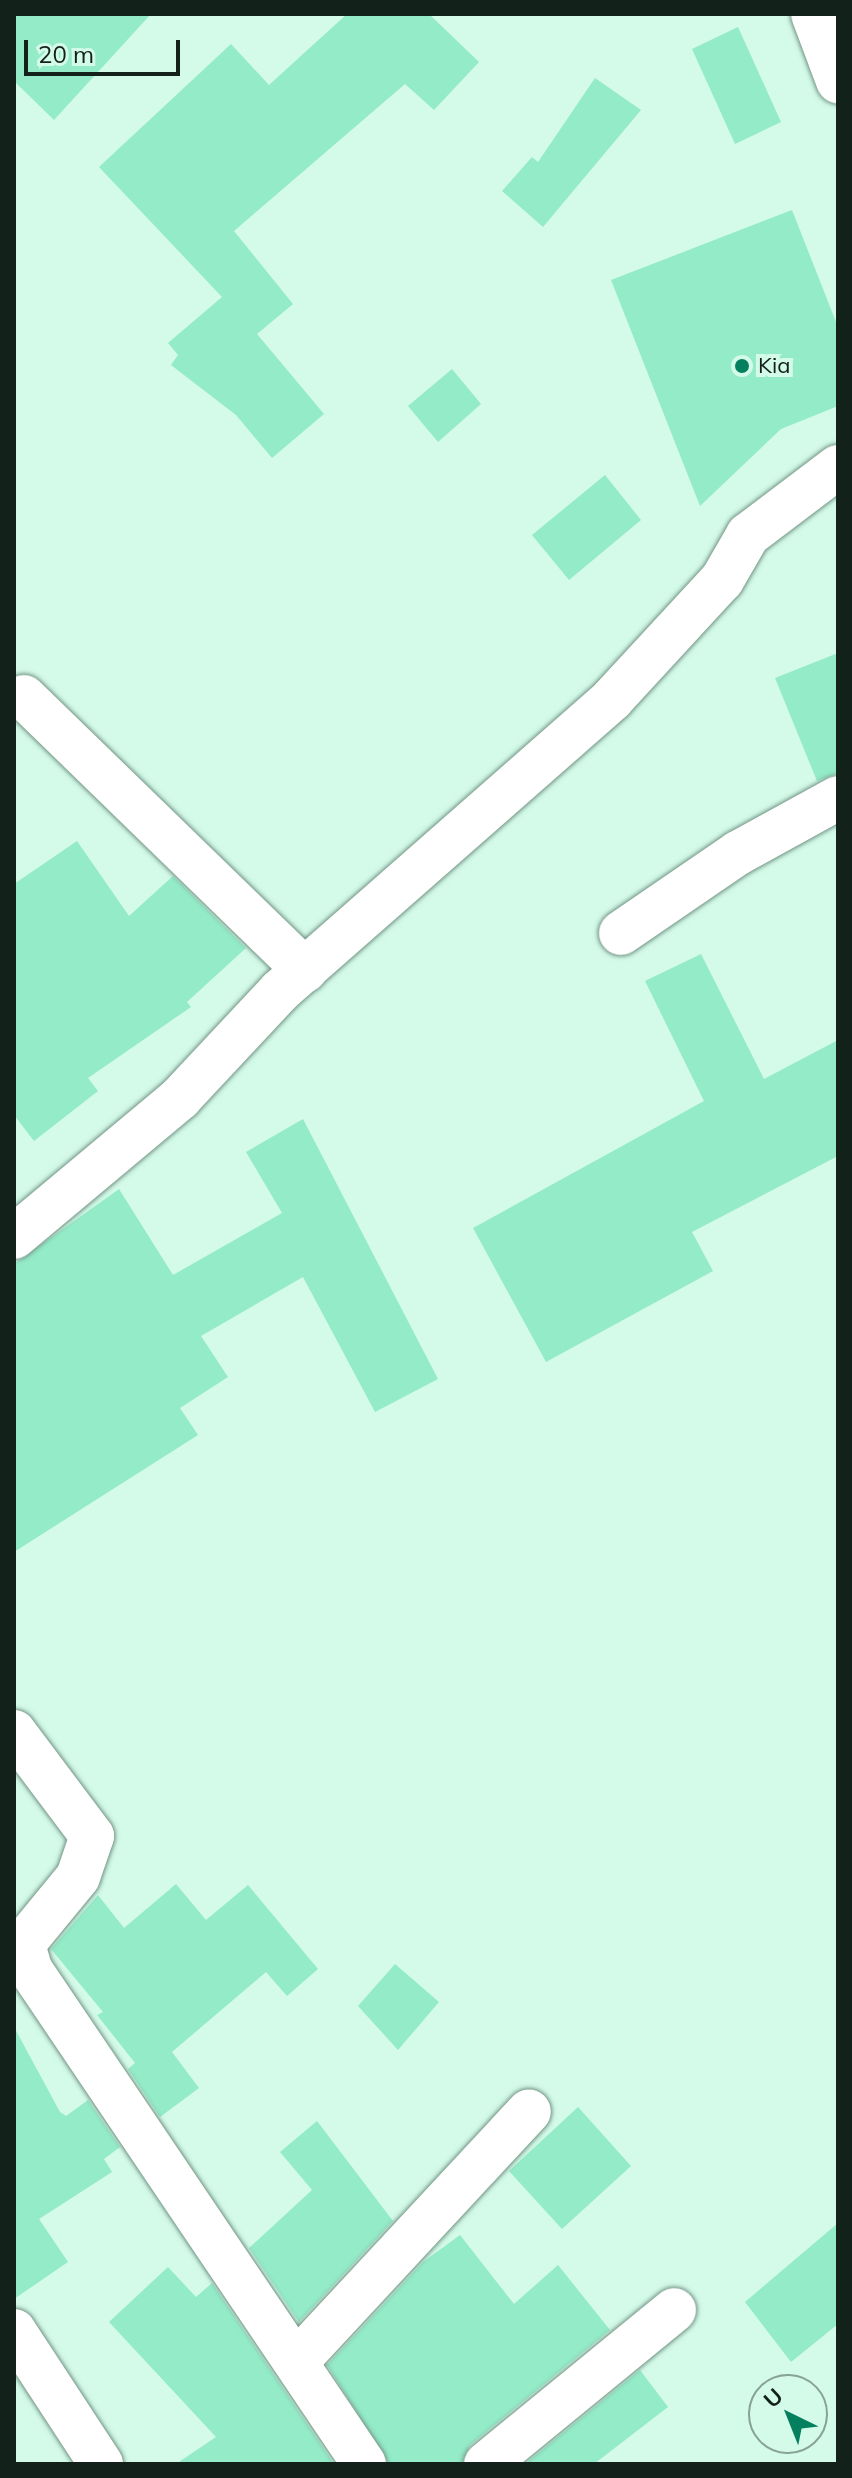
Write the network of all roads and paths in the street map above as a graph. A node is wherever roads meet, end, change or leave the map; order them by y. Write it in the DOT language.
graph roads {
  1 [pos="813,14"];
  2 [pos="838,81"];
  3 [pos="838,467"];
  4 [pos="24,697"];
  5 [pos="838,798"];
  6 [pos="621,933"];
  7 [pos="305,970"];
  8 [pos="14,1237"];
  9 [pos="14,1732"];
  10 [pos="529,2111"];
  11 [pos="674,2310"];
  12 [pos="14,2331"];
  13 [pos="296,2362"];
  14 [pos="101,2464"];
  15 [pos="364,2464"];
  16 [pos="486,2464"];
  1 -- 2 [label="main road"];
  3 -- 7 [label="main road"];
  4 -- 7 [label="main road"];
  5 -- 6 [label="main road"];
  7 -- 8 [label="main road"];
  9 -- 13 [label="main road"];
  10 -- 13 [label="main road"];
  11 -- 16 [label="main road"];
  12 -- 14 [label="main road"];
  13 -- 15 [label="main road"];
}
